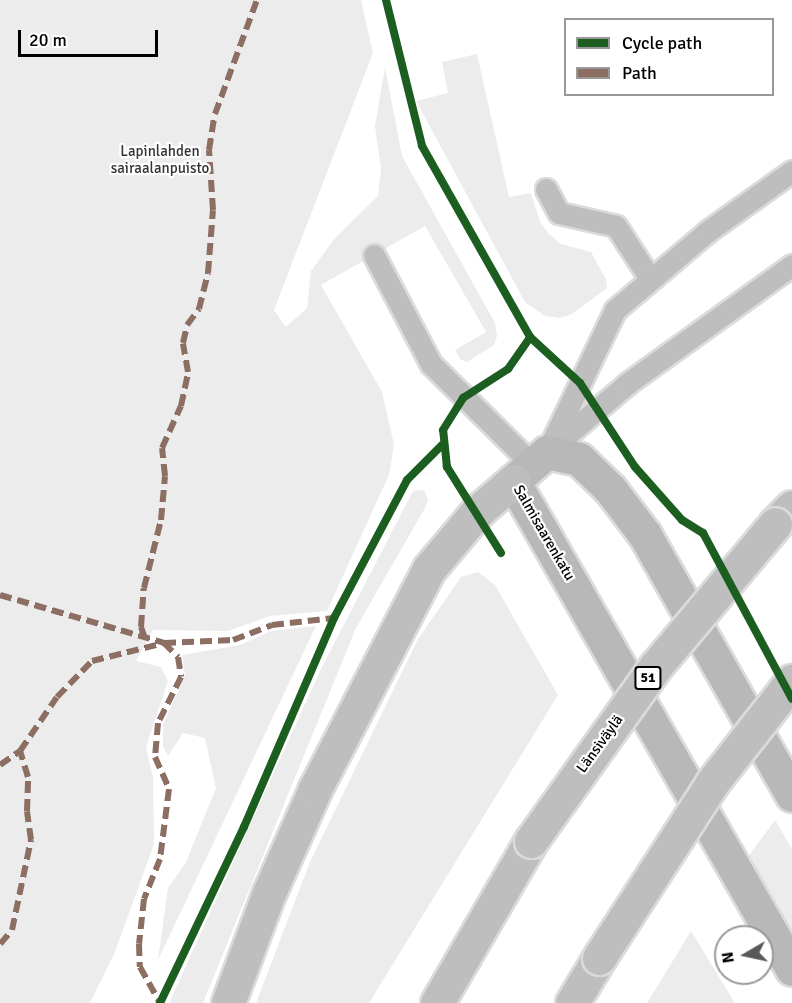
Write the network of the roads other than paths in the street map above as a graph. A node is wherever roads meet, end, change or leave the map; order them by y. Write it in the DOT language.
graph roads {
  1 [pos="792,171"];
  2 [pos="546,189"];
  3 [pos="374,255"];
  4 [pos="792,265"];
  5 [pos="649,277"];
  6 [pos="531,466"];
  7 [pos="784,515"];
  8 [pos="792,681"];
  9 [pos="792,795"];
  10 [pos="792,969"];
  11 [pos="228,1003"];
  12 [pos="437,1003"];
  13 [pos="572,1003"];
  1 -- 5 [label="lane"];
  2 -- 5 [label="lane"];
  3 -- 6 [label="lane"];
  4 -- 6 [label="lane"];
  5 -- 6 [label="lane"];
  6 -- 9 [label="main road"];
  6 -- 10 [label="main road, Salmisaarenkatu"];
  6 -- 11 [label="highway"];
  7 -- 12 [label="highway, Länsiväylä / 51, bridge"];
  8 -- 13 [label="highway, bridge"];
}
